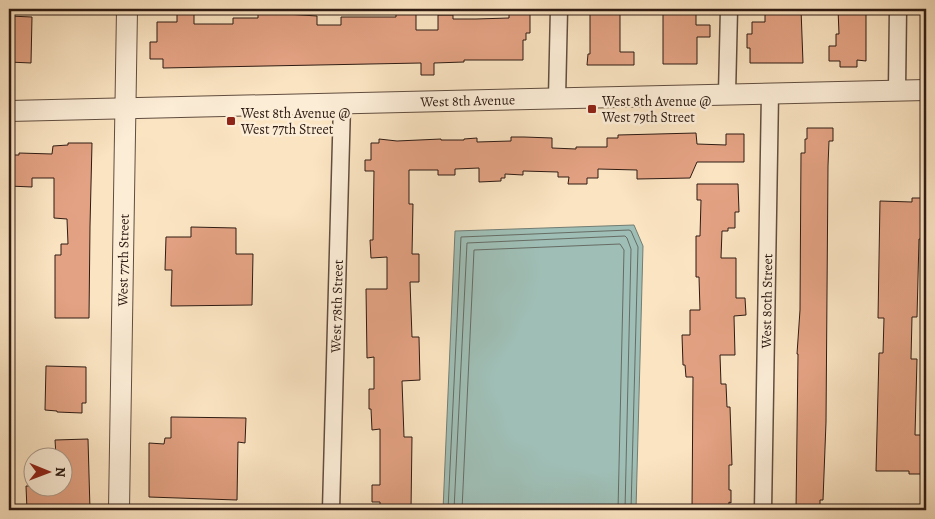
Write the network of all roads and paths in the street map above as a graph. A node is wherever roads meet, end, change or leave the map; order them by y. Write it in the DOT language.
graph roads {
  1 [pos="127,9"];
  2 [pos="559,9"];
  3 [pos="729,9"];
  4 [pos="898,9"];
  5 [pos="897,90"];
  6 [pos="926,90"];
  7 [pos="770,93"];
  8 [pos="727,94"];
  9 [pos="557,98"];
  10 [pos="342,104"];
  11 [pos="126,108"];
  12 [pos="9,111"];
  13 [pos="119,510"];
  14 [pos="331,510"];
  15 [pos="763,510"];
  1 -- 11 [label="street, West 77th Street"];
  2 -- 9 [label="street"];
  3 -- 8 [label="street"];
  4 -- 5 [label="street"];
  5 -- 6 [label="street, West 8th Avenue"];
  5 -- 7 [label="street, West 8th Avenue"];
  7 -- 8 [label="street, West 8th Avenue"];
  7 -- 15 [label="street, West 80th Street"];
  8 -- 9 [label="street, West 8th Avenue"];
  9 -- 10 [label="street, West 8th Avenue"];
  10 -- 11 [label="street, West 8th Avenue"];
  10 -- 14 [label="street, West 78th Street"];
  11 -- 12 [label="street, West 8th Avenue"];
  11 -- 13 [label="street, West 77th Street"];
}
